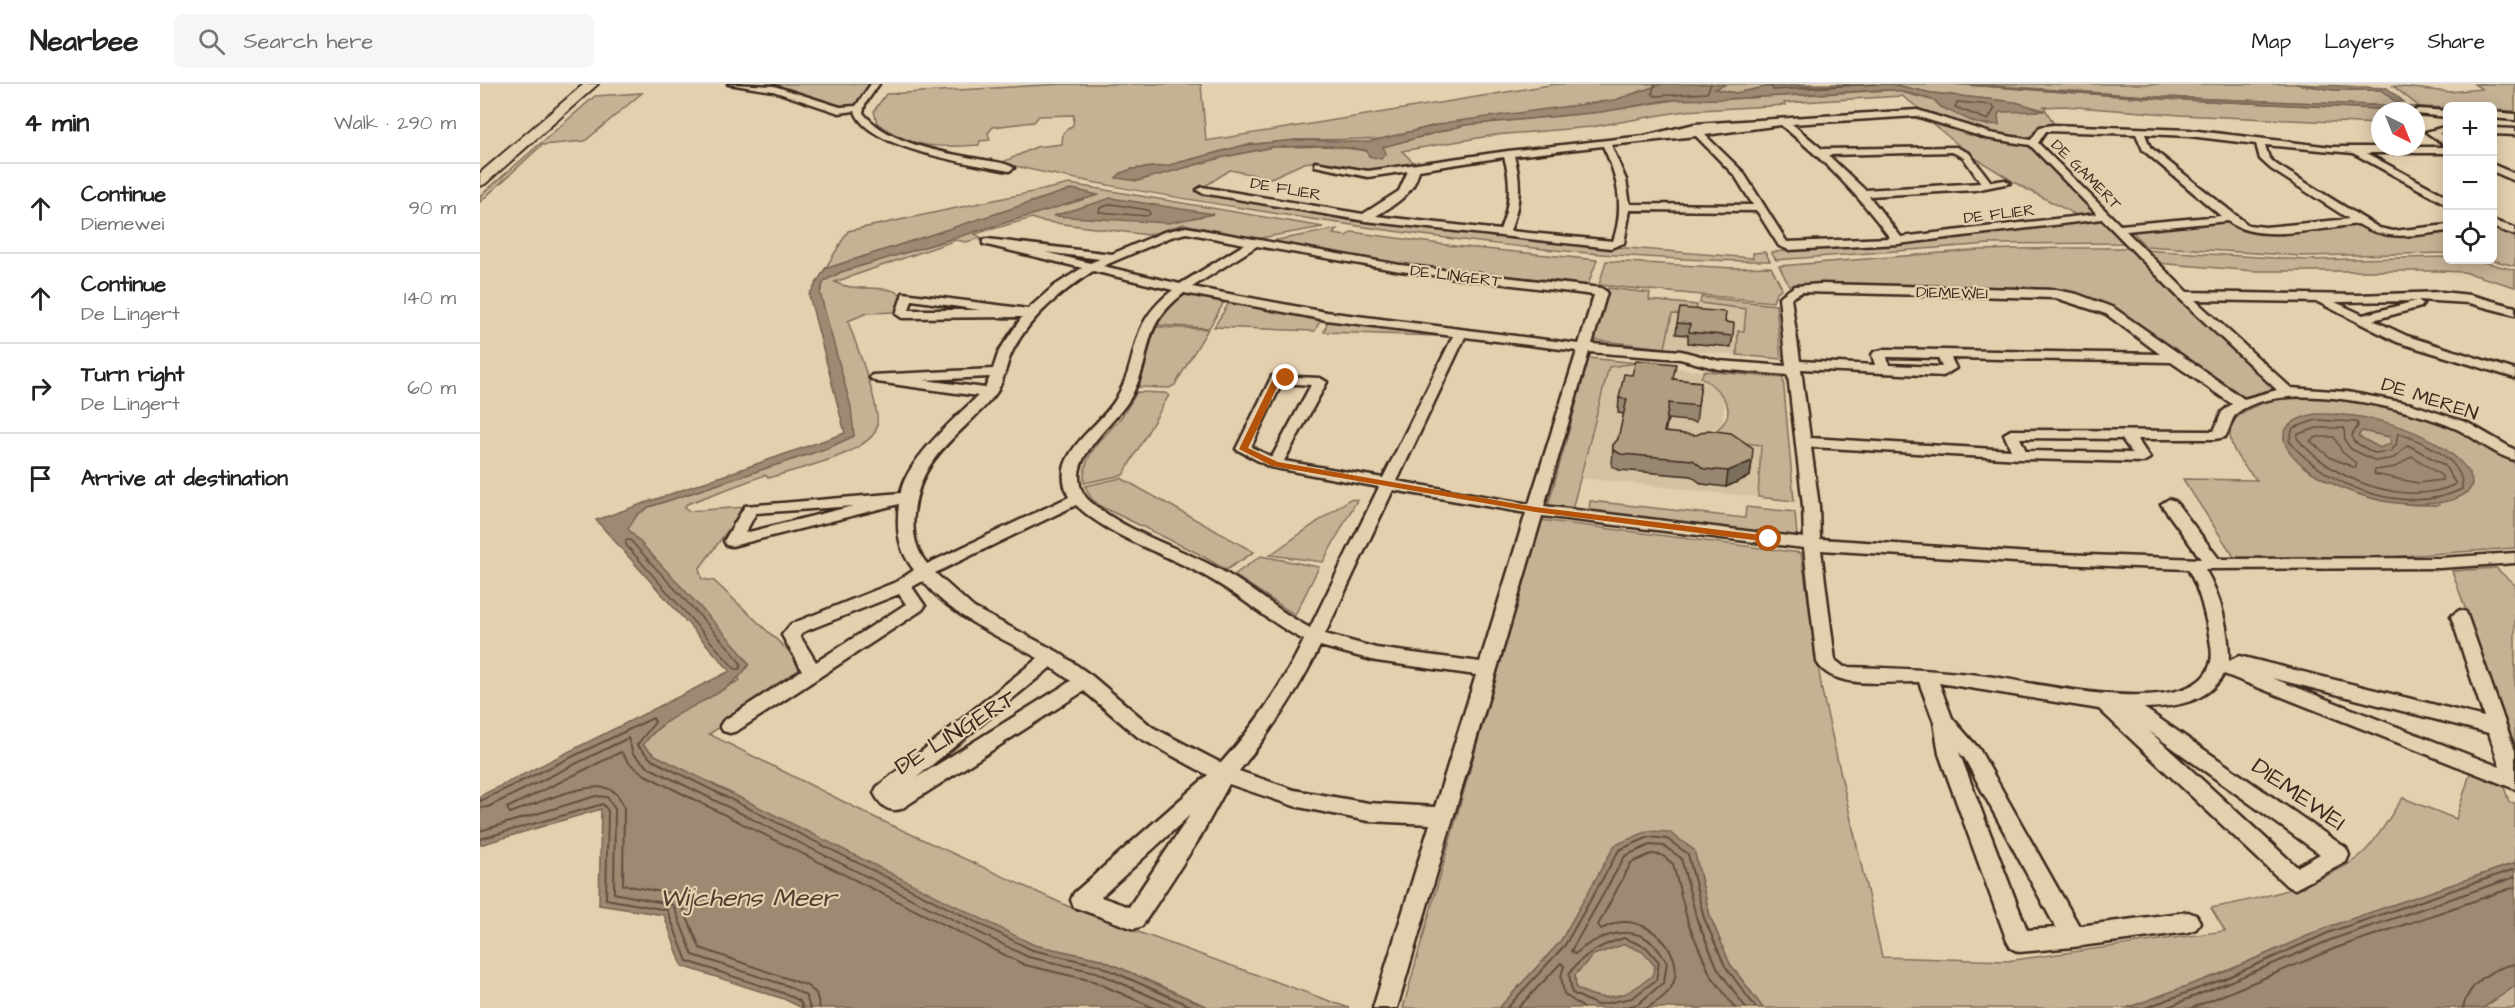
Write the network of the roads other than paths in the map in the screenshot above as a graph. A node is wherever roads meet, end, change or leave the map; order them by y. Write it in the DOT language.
graph roads {
  1 [pos="592,84"];
  2 [pos="732,84"];
  3 [pos="875,84"];
  4 [pos="860,108"];
  5 [pos="2425,112"];
  6 [pos="2443,114"];
  7 [pos="2497,116"];
  8 [pos="2515,117"];
  9 [pos="1782,122"];
  10 [pos="1758,124"];
  11 [pos="2139,130"];
  12 [pos="2443,130"];
  13 [pos="2497,131"];
  14 [pos="2515,132"];
  15 [pos="1698,133"];
  16 [pos="1647,138"];
  17 [pos="2443,140"];
  18 [pos="2033,143"];
  19 [pos="2260,143"];
  20 [pos="1606,144"];
  21 [pos="2443,150"];
  22 [pos="2355,151"];
  23 [pos="1820,152"];
  24 [pos="1508,154"];
  25 [pos="1318,164"];
  26 [pos="1009,168"];
  27 [pos="1414,168"];
  28 [pos="2497,169"];
  29 [pos="1368,174"];
  30 [pos="2515,178"];
  31 [pos="480,181"];
  32 [pos="1413,181"];
  33 [pos="2004,183"];
  34 [pos="1988,185"];
  35 [pos="1202,190"];
  36 [pos="1862,193"];
  37 [pos="2443,199"];
  38 [pos="1625,207"];
  39 [pos="1762,208"];
  40 [pos="2104,216"];
  41 [pos="1365,218"];
  42 [pos="2230,218"];
  43 [pos="2360,221"];
  44 [pos="2497,225"];
  45 [pos="2117,228"];
  46 [pos="2443,229"];
  47 [pos="2515,232"];
  48 [pos="1503,235"];
  49 [pos="1898,241"];
  50 [pos="1254,243"];
  51 [pos="1111,257"];
  52 [pos="1091,267"];
  53 [pos="1184,289"];
  54 [pos="2184,296"];
  55 [pos="2427,296"];
  56 [pos="2319,299"];
  57 [pos="2515,311"];
  58 [pos="1031,313"];
  59 [pos="2360,320"];
  60 [pos="1460,334"];
  61 [pos="1583,348"];
  62 [pos="2172,358"];
  63 [pos="1793,368"];
  64 [pos="999,373"];
  65 [pos="2515,374"];
  66 [pos="2287,392"];
  67 [pos="989,393"];
  68 [pos="2242,404"];
  69 [pos="2127,436"];
  70 [pos="1803,442"];
  71 [pos="2021,455"];
  72 [pos="2515,456"];
  73 [pos="1275,464"];
  74 [pos="1387,484"];
  75 [pos="908,497"];
  76 [pos="1078,498"];
  77 [pos="2169,504"];
  78 [pos="1535,510"];
  79 [pos="1812,544"];
  80 [pos="2507,559"];
  81 [pos="2193,564"];
  82 [pos="2214,564"];
  83 [pos="924,572"];
  84 [pos="2515,573"];
  85 [pos="902,586"];
  86 [pos="2460,616"];
  87 [pos="1315,637"];
  88 [pos="1051,657"];
  89 [pos="2220,662"];
  90 [pos="1488,670"];
  91 [pos="813,673"];
  92 [pos="1926,675"];
  93 [pos="1085,681"];
  94 [pos="2115,703"];
  95 [pos="1944,722"];
  96 [pos="730,726"];
  97 [pos="2497,728"];
  98 [pos="1224,774"];
  99 [pos="1443,816"];
  100 [pos="2188,922"];
  101 [pos="2073,937"];
  102 [pos="1384,1008"];
  1 -- 31 [label="main road"];
  2 -- 4 [label="street"];
  3 -- 4 [label="street"];
  4 -- 26 [label="street"];
  5 -- 6 [label="street"];
  7 -- 8 [label="street"];
  9 -- 10 [label="street, DE FLIER"];
  9 -- 18 [label="street, DE FLIER"];
  9 -- 23 [label="street"];
  10 -- 15 [label="street, DE FLIER"];
  10 -- 16 [label="street, DE FLIER"];
  11 -- 18 [label="street, DE GAMERT"];
  11 -- 19 [label="street, DE GAMERT"];
  11 -- 42 [label="street, DE GAMERT"];
  12 -- 17 [label="street"];
  13 -- 14 [label="street"];
  15 -- 16 [label="street, DE FLIER"];
  15 -- 39 [label="street, DE FLIER"];
  16 -- 20 [label="street, DE FLIER"];
  18 -- 40 [label="street, DE GAMERT"];
  19 -- 22 [label="street, DE GAMERT"];
  19 -- 43 [label="street, DE GAMERT"];
  20 -- 24 [label="street, DE FLIER"];
  20 -- 38 [label="street, DE FLIER"];
  21 -- 22 [label="street, DE GAMERT"];
  22 -- 37 [label="street, DE GAMERT"];
  23 -- 34 [label="street, DE FLIER"];
  23 -- 36 [label="street"];
  24 -- 27 [label="street, DE FLIER"];
  24 -- 48 [label="street"];
  25 -- 29 [label="street, DE FLIER"];
  27 -- 29 [label="street, DE FLIER"];
  27 -- 32 [label="street"];
  28 -- 30 [label="street"];
  29 -- 32 [label="street, DE FLIER"];
  32 -- 41 [label="street"];
  33 -- 34 [label="street, DE FLIER"];
  34 -- 36 [label="street, DE FLIER"];
  35 -- 41 [label="street, DE FLIER"];
  36 -- 49 [label="street"];
  38 -- 39 [label="street"];
  38 -- 48 [label="street, DE FLIER"];
  39 -- 49 [label="street, DE FLIER"];
  40 -- 45 [label="street, DE GAMERT"];
  40 -- 49 [label="street, DE FLIER"];
  41 -- 48 [label="street, DE FLIER"];
  42 -- 43 [label="street, DE GAMERT"];
  42 -- 45 [label="street, DE GAMERT"];
  43 -- 46 [label="street, DE GAMERT"];
  44 -- 47 [label="street"];
  45 -- 54 [label="street"];
  50 -- 51 [label="street, DE LINGERT"];
  50 -- 53 [label="street"];
  50 -- 61 [label="street, DE LINGERT"];
  51 -- 52 [label="street, DE LINGERT"];
  51 -- 52 [label="street, DE LINGERT"];
  52 -- 53 [label="street, DE LINGERT"];
  52 -- 58 [label="street, DE LINGERT"];
  53 -- 60 [label="street, DE LINGERT"];
  53 -- 76 [label="street"];
  54 -- 56 [label="street"];
  54 -- 66 [label="street"];
  55 -- 56 [label="street"];
  55 -- 57 [label="street"];
  55 -- 59 [label="street"];
  56 -- 59 [label="street"];
  58 -- 58 [label="street"];
  58 -- 64 [label="street, DE LINGERT"];
  59 -- 65 [label="street"];
  60 -- 61 [label="street, DE LINGERT"];
  60 -- 74 [label="street"];
  61 -- 63 [label="street, DE LINGERT"];
  61 -- 78 [label="street, DE LINGERT"];
  62 -- 63 [label="street"];
  62 -- 63 [label="street, DIEMEWEI"];
  62 -- 68 [label="street, DIEMEWEI"];
  63 -- 70 [label="street, DIEMEWEI"];
  64 -- 67 [label="street, DE LINGERT"];
  64 -- 67 [label="street"];
  66 -- 68 [label="street"];
  66 -- 72 [label="street, DE MEREN"];
  67 -- 75 [label="street, DE LINGERT"];
  68 -- 69 [label="street"];
  69 -- 71 [label="street"];
  69 -- 71 [label="street"];
  70 -- 71 [label="street"];
  70 -- 79 [label="street, DIEMEWEI"];
  73 -- 73 [label="street"];
  73 -- 74 [label="street"];
  74 -- 78 [label="street"];
  74 -- 87 [label="street"];
  75 -- 75 [label="street"];
  75 -- 83 [label="street, DE LINGERT"];
  76 -- 83 [label="street"];
  76 -- 87 [label="street"];
  77 -- 82 [label="street"];
  78 -- 79 [label="street"];
  78 -- 90 [label="street, DE LINGERT"];
  79 -- 81 [label="street"];
  79 -- 92 [label="street, DIEMEWEI"];
  80 -- 82 [label="street"];
  80 -- 84 [label="street"];
  81 -- 82 [label="street"];
  81 -- 89 [label="street"];
  83 -- 85 [label="street"];
  83 -- 88 [label="street, DE LINGERT"];
  85 -- 91 [label="street"];
  85 -- 91 [label="street"];
  86 -- 97 [label="street"];
  87 -- 90 [label="street"];
  87 -- 98 [label="street"];
  88 -- 93 [label="street, DE LINGERT"];
  88 -- 93 [label="street, DE LINGERT"];
  89 -- 94 [label="street, DIEMEWEI"];
  89 -- 97 [label="street"];
  89 -- 97 [label="street"];
  90 -- 99 [label="street, DE LINGERT"];
  91 -- 96 [label="street"];
  92 -- 94 [label="street, DIEMEWEI"];
  92 -- 95 [label="street"];
  93 -- 98 [label="street, DE LINGERT"];
  94 -- 94 [label="street, DIEMEWEI"];
  95 -- 101 [label="street"];
  95 -- 101 [label="street"];
  98 -- 98 [label="street"];
  98 -- 99 [label="street, DE LINGERT"];
  99 -- 102 [label="street, DE LINGERT"];
  100 -- 101 [label="street"];
}
